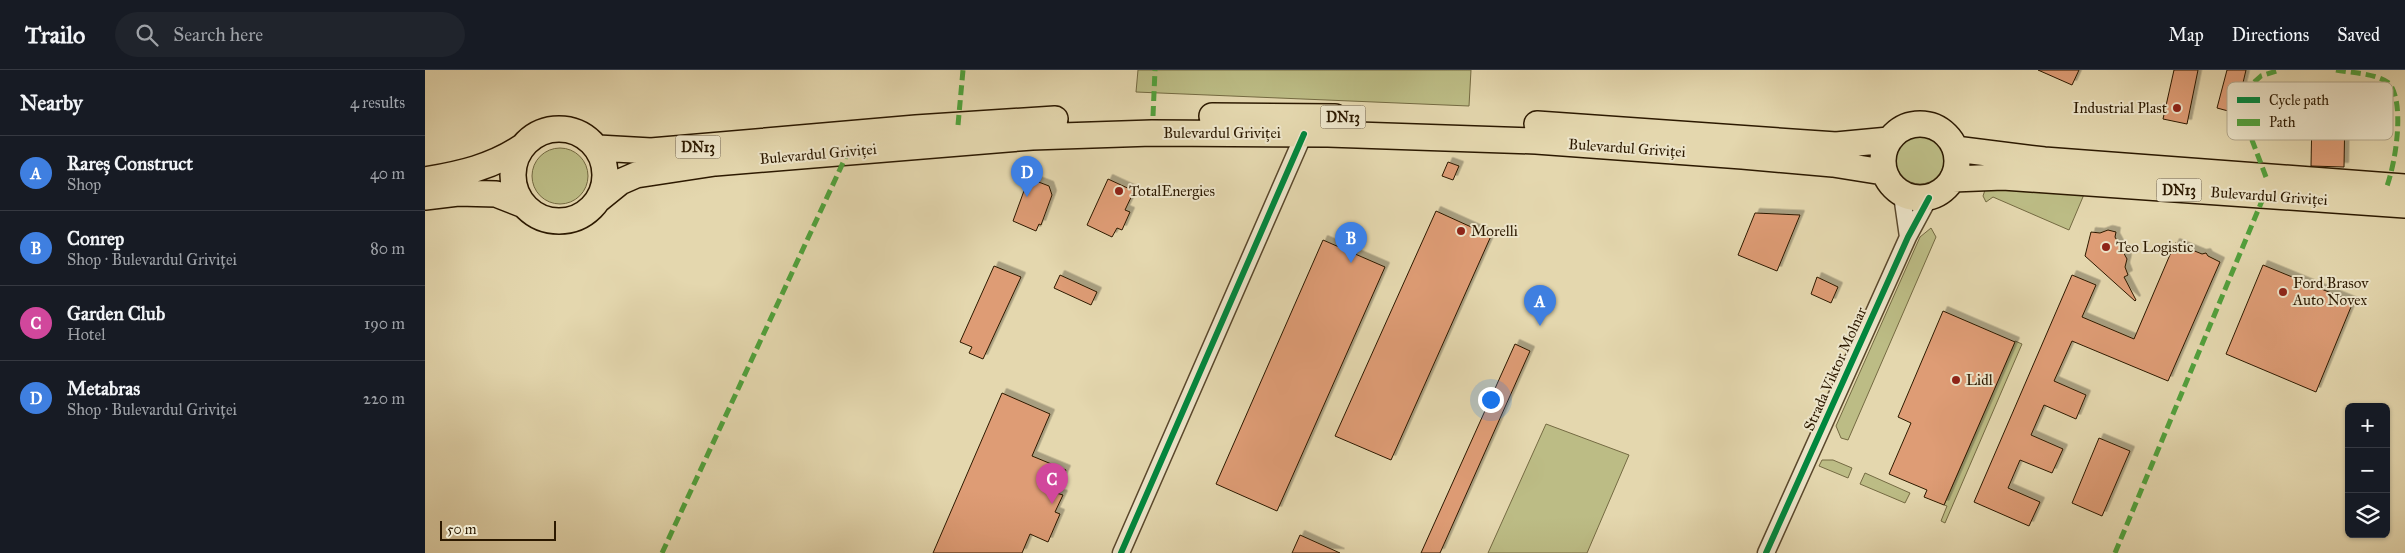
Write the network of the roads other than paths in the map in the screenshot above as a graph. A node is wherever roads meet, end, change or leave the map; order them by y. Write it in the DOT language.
graph roads {
  1 [pos="1304,134"];
  2 [pos="1889,140"];
  3 [pos="522,147"];
  4 [pos="597,148"];
  5 [pos="1955,149"];
  6 [pos="1883,172"];
  7 [pos="1953,179"];
  8 [pos="425,180"];
  9 [pos="2405,187"];
  10 [pos="1902,195"];
  11 [pos="425,197"];
  12 [pos="1929,198"];
  13 [pos="599,199"];
  14 [pos="2405,205"];
  15 [pos="524,206"];
  16 [pos="1907,237"];
  17 [pos="1121,553"];
  18 [pos="1766,553"];
  1 -- 6 [label="main road, Bulevardul Griviței"];
  1 -- 13 [label="main road, Bulevardul Griviței"];
  1 -- 17 [label="street"];
  2 -- 4 [label="main road, Bulevardul Griviței / DN13"];
  2 -- 5 [label="main road"];
  2 -- 6 [label="main road"];
  3 -- 4 [label="main road"];
  3 -- 8 [label="main road"];
  3 -- 15 [label="main road"];
  4 -- 13 [label="main road"];
  5 -- 7 [label="main road"];
  5 -- 9 [label="main road, Bulevardul Griviței / DN13"];
  6 -- 10 [label="main road"];
  7 -- 12 [label="main road"];
  7 -- 14 [label="main road, Bulevardul Griviței / DN13"];
  10 -- 12 [label="main road"];
  10 -- 16 [label="street"];
  11 -- 15 [label="main road"];
  12 -- 16 [label="street, Strada Viktor Molnar"];
  13 -- 15 [label="main road"];
  16 -- 18 [label="street, Strada Viktor Molnar"];
}
